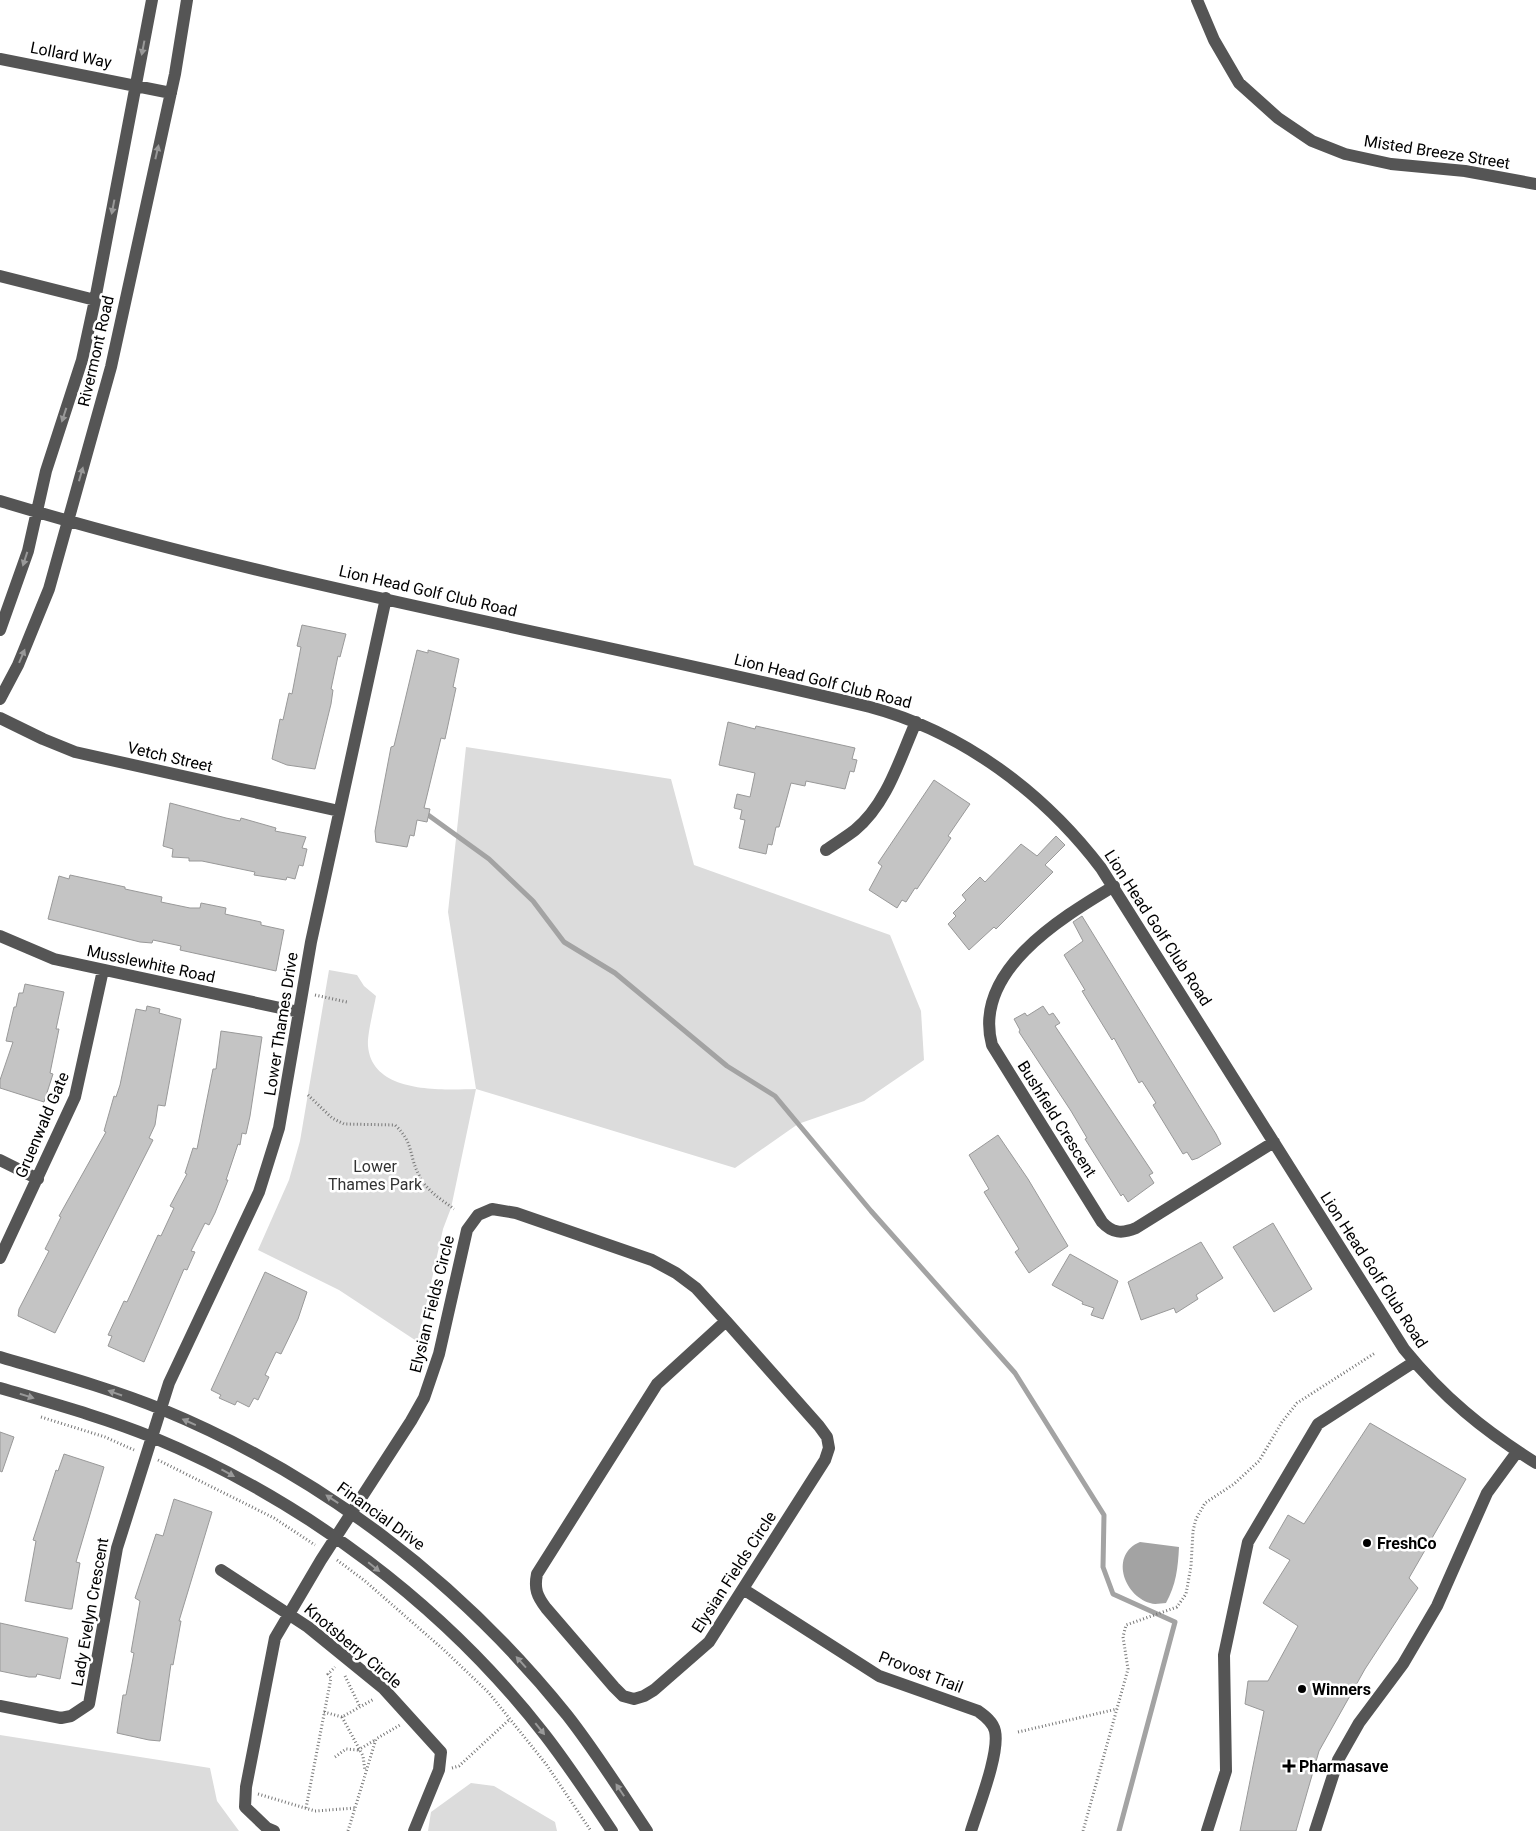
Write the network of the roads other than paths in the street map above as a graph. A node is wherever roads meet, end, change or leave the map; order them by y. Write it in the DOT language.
graph roads {
  1 [pos="152,0"];
  2 [pos="188,0"];
  3 [pos="1197,0"];
  4 [pos="0,59"];
  5 [pos="136,85"];
  6 [pos="171,93"];
  7 [pos="1536,184"];
  8 [pos="0,276"];
  9 [pos="95,300"];
  10 [pos="0,501"];
  11 [pos="36,511"];
  12 [pos="68,521"];
  13 [pos="386,598"];
  14 [pos="0,630"];
  15 [pos="0,699"];
  16 [pos="0,718"];
  17 [pos="916,722"];
  18 [pos="339,811"];
  19 [pos="826,850"];
  20 [pos="1114,886"];
  21 [pos="0,936"];
  22 [pos="103,970"];
  23 [pos="299,1012"];
  24 [pos="1274,1142"];
  25 [pos="0,1160"];
  26 [pos="38,1178"];
  27 [pos="0,1258"];
  28 [pos="726,1321"];
  29 [pos="0,1357"];
  30 [pos="1414,1362"];
  31 [pos="0,1388"];
  32 [pos="161,1409"];
  33 [pos="153,1437"];
  34 [pos="1517,1452"];
  35 [pos="1536,1463"];
  36 [pos="352,1512"];
  37 [pos="335,1538"];
  38 [pos="221,1570"];
  39 [pos="743,1590"];
  40 [pos="288,1614"];
  41 [pos="0,1706"];
  42 [pos="274,1831"];
  43 [pos="414,1831"];
  44 [pos="612,1831"];
  45 [pos="647,1831"];
  46 [pos="971,1831"];
  47 [pos="1206,1831"];
  48 [pos="1315,1831"];
  1 -- 5 [label="street, Rivermont Road, one-way"];
  2 -- 6 [label="street, Rivermont Road"];
  3 -- 7 [label="street, Misted Breeze Street"];
  4 -- 5 [label="street, Lollard Way"];
  5 -- 6 [label="street, Lollard Way"];
  5 -- 9 [label="street, Rivermont Road, one-way"];
  12 -- 6 [label="street, Rivermont Road, one-way"];
  8 -- 9 [label="street"];
  9 -- 11 [label="street, Rivermont Road, one-way"];
  10 -- 11 [label="street, Lion Head Golf Club Road"];
  11 -- 12 [label="street, Lion Head Golf Club Road"];
  11 -- 14 [label="street, Rivermont Road, one-way"];
  12 -- 13 [label="street, Lion Head Golf Club Road"];
  15 -- 12 [label="street, Rivermont Road, one-way"];
  13 -- 17 [label="street, Lion Head Golf Club Road"];
  13 -- 18 [label="street, Lower Thames Drive"];
  16 -- 18 [label="street, Vetch Street"];
  17 -- 19 [label="street"];
  17 -- 20 [label="street, Lion Head Golf Club Road"];
  18 -- 23 [label="street, Lower Thames Drive"];
  20 -- 24 [label="street, Lion Head Golf Club Road"];
  20 -- 24 [label="street, Bushfield Crescent"];
  21 -- 22 [label="street, Musslewhite Road"];
  22 -- 23 [label="street, Musslewhite Road"];
  22 -- 26 [label="street, Gruenwald Gate"];
  23 -- 32 [label="street, Lower Thames Drive"];
  24 -- 30 [label="street, Lion Head Golf Club Road"];
  25 -- 26 [label="street"];
  26 -- 27 [label="street, Gruenwald Gate"];
  28 -- 36 [label="street, Elysian Fields Circle"];
  28 -- 39 [label="street, Elysian Fields Circle"];
  28 -- 39 [label="street, Elysian Fields Circle"];
  32 -- 29 [label="street, Financial Drive, one-way"];
  30 -- 34 [label="street, Lion Head Golf Club Road"];
  30 -- 47 [label="street"];
  31 -- 33 [label="street, one-way"];
  32 -- 33 [label="street, Lower Thames Drive"];
  36 -- 32 [label="street, Financial Drive, one-way"];
  33 -- 37 [label="street, one-way"];
  33 -- 41 [label="street, Lady Evelyn Crescent"];
  34 -- 35 [label="street, Lion Head Golf Club Road"];
  34 -- 48 [label="street"];
  36 -- 37 [label="street, Elysian Fields Circle"];
  45 -- 36 [label="street, Financial Drive, one-way"];
  37 -- 40 [label="street, Knotsberry Circle"];
  37 -- 44 [label="street, one-way"];
  38 -- 40 [label="street, Knotsberry Circle"];
  39 -- 46 [label="street, Provost Trail"];
  40 -- 42 [label="street, Knotsberry Circle"];
  40 -- 43 [label="street, Knotsberry Circle"];
}
